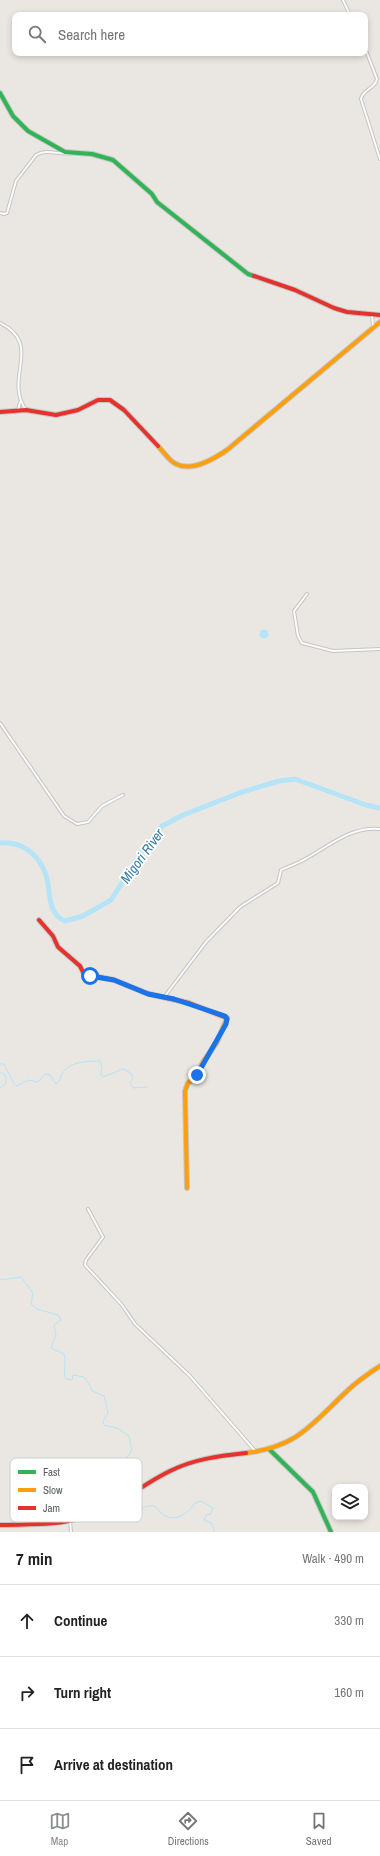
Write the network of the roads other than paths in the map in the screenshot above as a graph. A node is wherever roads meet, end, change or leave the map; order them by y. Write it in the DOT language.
graph roads {
  1 [pos="343,0"];
  2 [pos="349,12"];
  3 [pos="368,56"];
  4 [pos="0,93"];
  5 [pos="73,153"];
  6 [pos="380,159"];
  7 [pos="0,213"];
  8 [pos="372,314"];
  9 [pos="380,315"];
  10 [pos="380,322"];
  11 [pos="0,323"];
  12 [pos="374,327"];
  13 [pos="20,401"];
  14 [pos="18,410"];
  15 [pos="26,410"];
  16 [pos="0,412"];
  17 [pos="307,594"];
  18 [pos="380,649"];
  19 [pos="0,723"];
  20 [pos="123,796"];
  21 [pos="380,829"];
  22 [pos="39,920"];
  23 [pos="165,996"];
  24 [pos="187,1188"];
  25 [pos="88,1209"];
  26 [pos="380,1366"];
  27 [pos="270,1450"];
  28 [pos="256,1453"];
  29 [pos="142,1487"];
  30 [pos="56,1522"];
  31 [pos="70,1522"];
  32 [pos="0,1526"];
  33 [pos="71,1532"];
  34 [pos="331,1532"];
  1 -- 2 [label="street"];
  3 -- 6 [label="street"];
  4 -- 5 [label="main road"];
  5 -- 7 [label="street"];
  5 -- 8 [label="main road"];
  8 -- 9 [label="main road"];
  8 -- 12 [label="street"];
  10 -- 12 [label="main road"];
  11 -- 13 [label="street"];
  12 -- 15 [label="main road"];
  13 -- 14 [label="street"];
  13 -- 15 [label="street"];
  14 -- 15 [label="main road"];
  14 -- 16 [label="main road"];
  17 -- 18 [label="street"];
  19 -- 20 [label="street"];
  21 -- 23 [label="street"];
  22 -- 23 [label="main road"];
  23 -- 24 [label="main road"];
  25 -- 28 [label="street"];
  26 -- 27 [label="main road"];
  27 -- 28 [label="main road"];
  27 -- 34 [label="main road"];
  28 -- 29 [label="main road"];
  30 -- 32 [label="main road"];
  31 -- 33 [label="street"];
}
